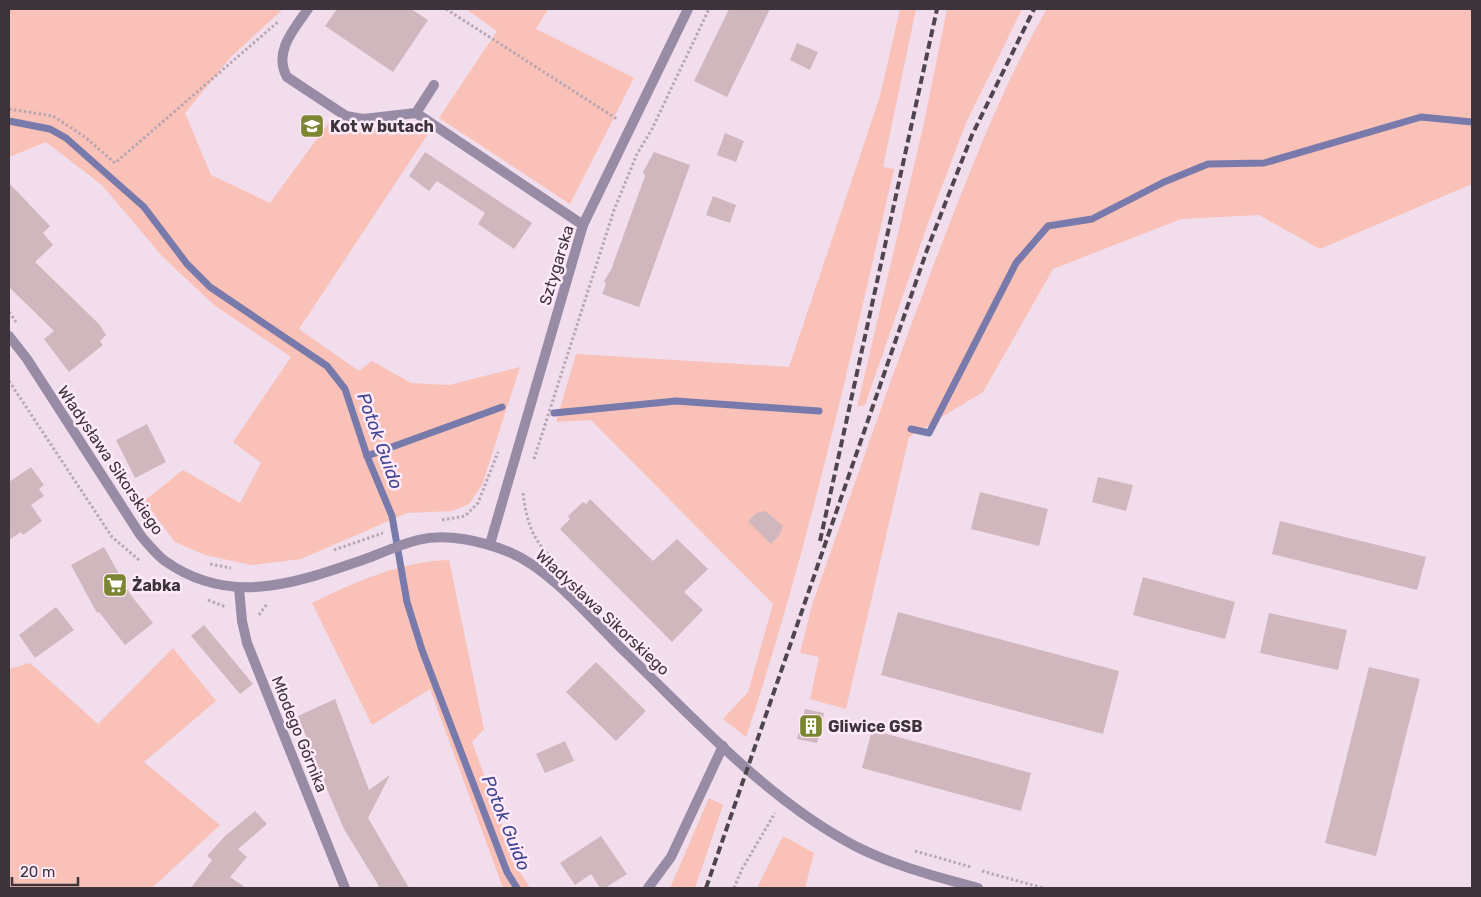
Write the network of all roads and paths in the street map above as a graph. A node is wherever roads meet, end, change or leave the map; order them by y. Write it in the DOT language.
graph roads {
  1 [pos="308,9"];
  2 [pos="446,9"];
  3 [pos="688,9"];
  4 [pos="710,9"];
  5 [pos="281,18"];
  6 [pos="434,85"];
  7 [pos="9,108"];
  8 [pos="416,114"];
  9 [pos="618,120"];
  10 [pos="583,225"];
  11 [pos="9,312"];
  12 [pos="20,327"];
  13 [pos="9,336"];
  14 [pos="532,465"];
  15 [pos="488,483"];
  16 [pos="523,492"];
  17 [pos="435,521"];
  18 [pos="376,535"];
  19 [pos="490,544"];
  20 [pos="329,552"];
  21 [pos="551,557"];
  22 [pos="209,563"];
  23 [pos="233,568"];
  24 [pos="238,588"];
  25 [pos="723,746"];
  26 [pos="775,813"];
  27 [pos="905,848"];
  28 [pos="345,888"];
  29 [pos="648,888"];
  30 [pos="734,888"];
  31 [pos="978,888"];
  32 [pos="1043,888"];
  1 -- 8 [label="street"];
  2 -- 9 [label="path"];
  3 -- 10 [label="street, Sztygarska"];
  4 -- 14 [label="path"];
  5 -- 7 [label="path"];
  6 -- 8 [label="street"];
  8 -- 10 [label="street"];
  10 -- 19 [label="street, Sztygarska"];
  11 -- 12 [label="path"];
  13 -- 24 [label="street, Władysława Sikorskiego"];
  15 -- 17 [label="path"];
  16 -- 21 [label="path"];
  18 -- 20 [label="path"];
  19 -- 24 [label="street, Władysława Sikorskiego"];
  19 -- 25 [label="street, Władysława Sikorskiego"];
  22 -- 23 [label="path"];
  24 -- 28 [label="street, Młodego Górnika"];
  25 -- 29 [label="street"];
  25 -- 31 [label="street, Władysława Sikorskiego"];
  26 -- 30 [label="path"];
  27 -- 32 [label="path"];
}
